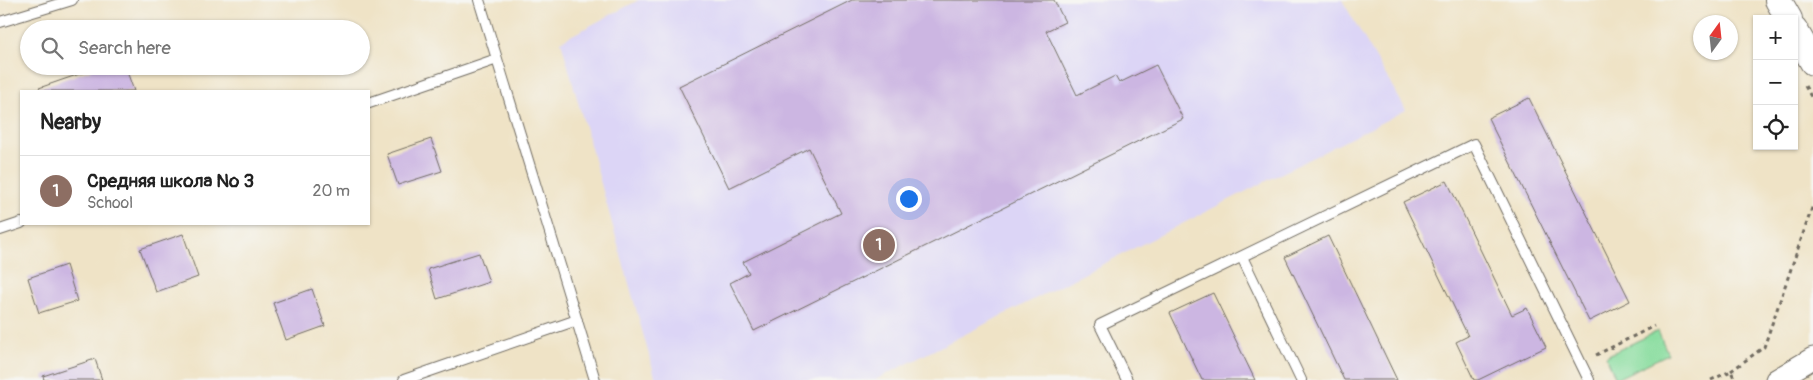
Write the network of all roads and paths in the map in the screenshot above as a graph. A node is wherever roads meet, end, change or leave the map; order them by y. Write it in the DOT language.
graph roads {
  1 [pos="72,0"];
  2 [pos="479,0"];
  3 [pos="1778,0"];
  4 [pos="1786,15"];
  5 [pos="0,22"];
  6 [pos="1798,36"];
  7 [pos="497,59"];
  8 [pos="1813,62"];
  9 [pos="370,103"];
  10 [pos="1813,205"];
  11 [pos="20,223"];
  12 [pos="0,230"];
  13 [pos="1242,257"];
  14 [pos="577,320"];
  15 [pos="1654,326"];
  16 [pos="1813,358"];
  17 [pos="1580,363"];
  18 [pos="1731,371"];
  19 [pos="404,380"];
  20 [pos="596,380"];
  21 [pos="1127,380"];
  22 [pos="1301,380"];
  23 [pos="1588,380"];
  24 [pos="1711,380"];
  25 [pos="1735,380"];
  26 [pos="1776,380"];
  1 -- 5 [label="lane"];
  2 -- 7 [label="lane"];
  3 -- 4 [label="street"];
  6 -- 8 [label="street"];
  7 -- 9 [label="lane"];
  7 -- 14 [label="lane"];
  10 -- 18 [label="path"];
  11 -- 12 [label="lane"];
  13 -- 17 [label="lane"];
  13 -- 21 [label="lane"];
  13 -- 22 [label="lane"];
  14 -- 19 [label="lane"];
  14 -- 20 [label="lane"];
  15 -- 17 [label="path"];
  16 -- 26 [label="street"];
  17 -- 23 [label="lane"];
  18 -- 24 [label="path"];
  18 -- 25 [label="path"];
}
